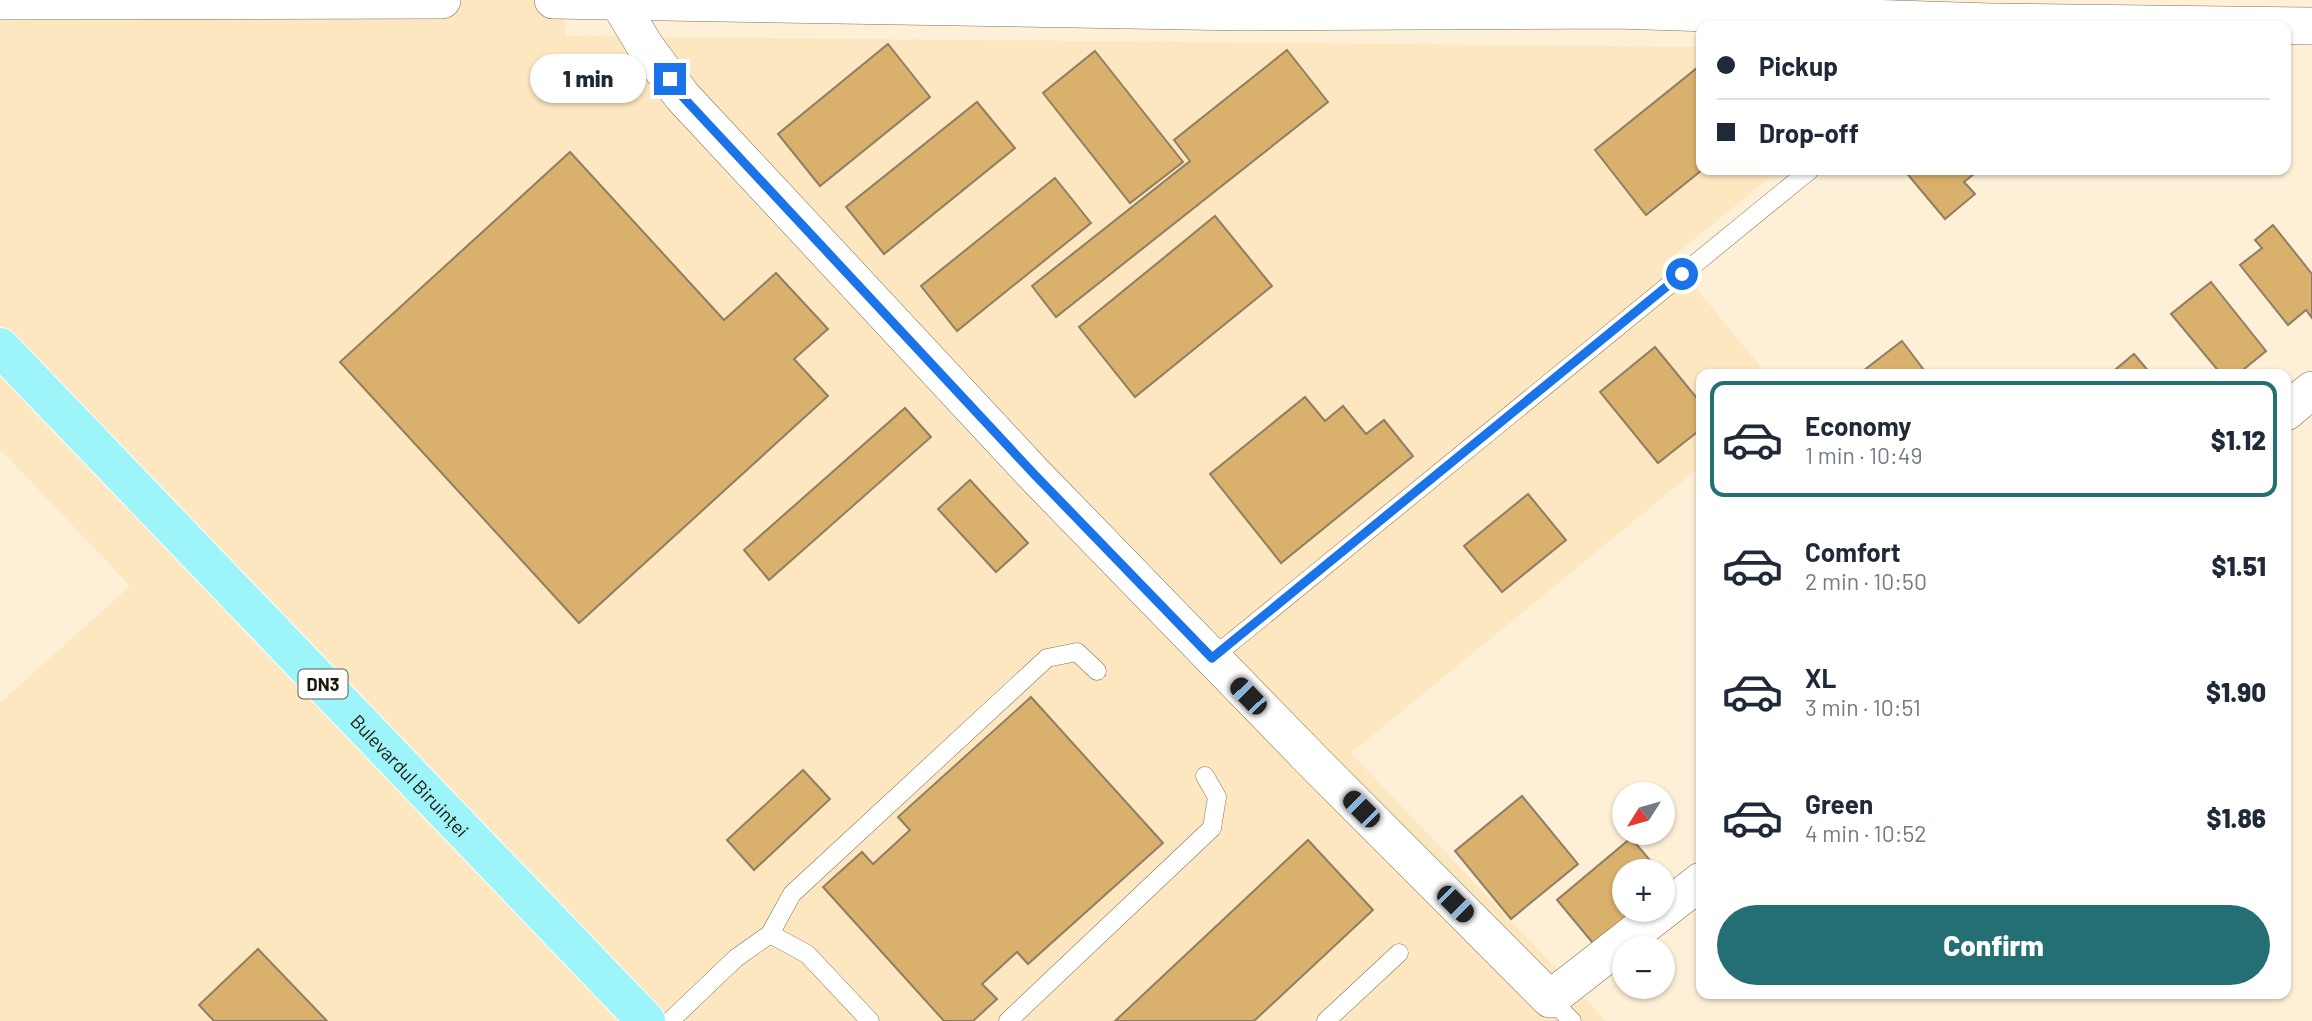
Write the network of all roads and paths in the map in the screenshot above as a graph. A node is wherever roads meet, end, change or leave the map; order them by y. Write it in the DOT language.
graph roads {
  1 [pos="442,0"];
  2 [pos="553,0"];
  3 [pos="618,1"];
  4 [pos="0,2"];
  5 [pos="1247,6"];
  6 [pos="1837,9"];
  7 [pos="2303,17"];
  8 [pos="1958,21"];
  9 [pos="2123,21"];
  10 [pos="1804,175"];
  11 [pos="0,346"];
  12 [pos="2312,390"];
  13 [pos="2291,408"];
  14 [pos="1212,658"];
  15 [pos="1097,671"];
  16 [pos="1205,776"];
  17 [pos="1696,886"];
  18 [pos="770,934"];
  19 [pos="1399,953"];
  20 [pos="1561,1010"];
  21 [pos="646,1021"];
  22 [pos="670,1021"];
  23 [pos="870,1021"];
  24 [pos="1008,1021"];
  25 [pos="1326,1021"];
  1 -- 4 [label="street"];
  2 -- 3 [label="street"];
  3 -- 5 [label="street"];
  3 -- 14 [label="street"];
  5 -- 6 [label="street"];
  6 -- 8 [label="street"];
  7 -- 9 [label="street"];
  10 -- 14 [label="lane"];
  11 -- 21 [label="main road, Bulevardul Biruinței / DN3"];
  12 -- 13 [label="street"];
  14 -- 20 [label="street"];
  15 -- 18 [label="lane"];
  16 -- 24 [label="lane"];
  17 -- 20 [label="street"];
  18 -- 22 [label="lane"];
  18 -- 23 [label="lane"];
  19 -- 25 [label="lane"];
}
